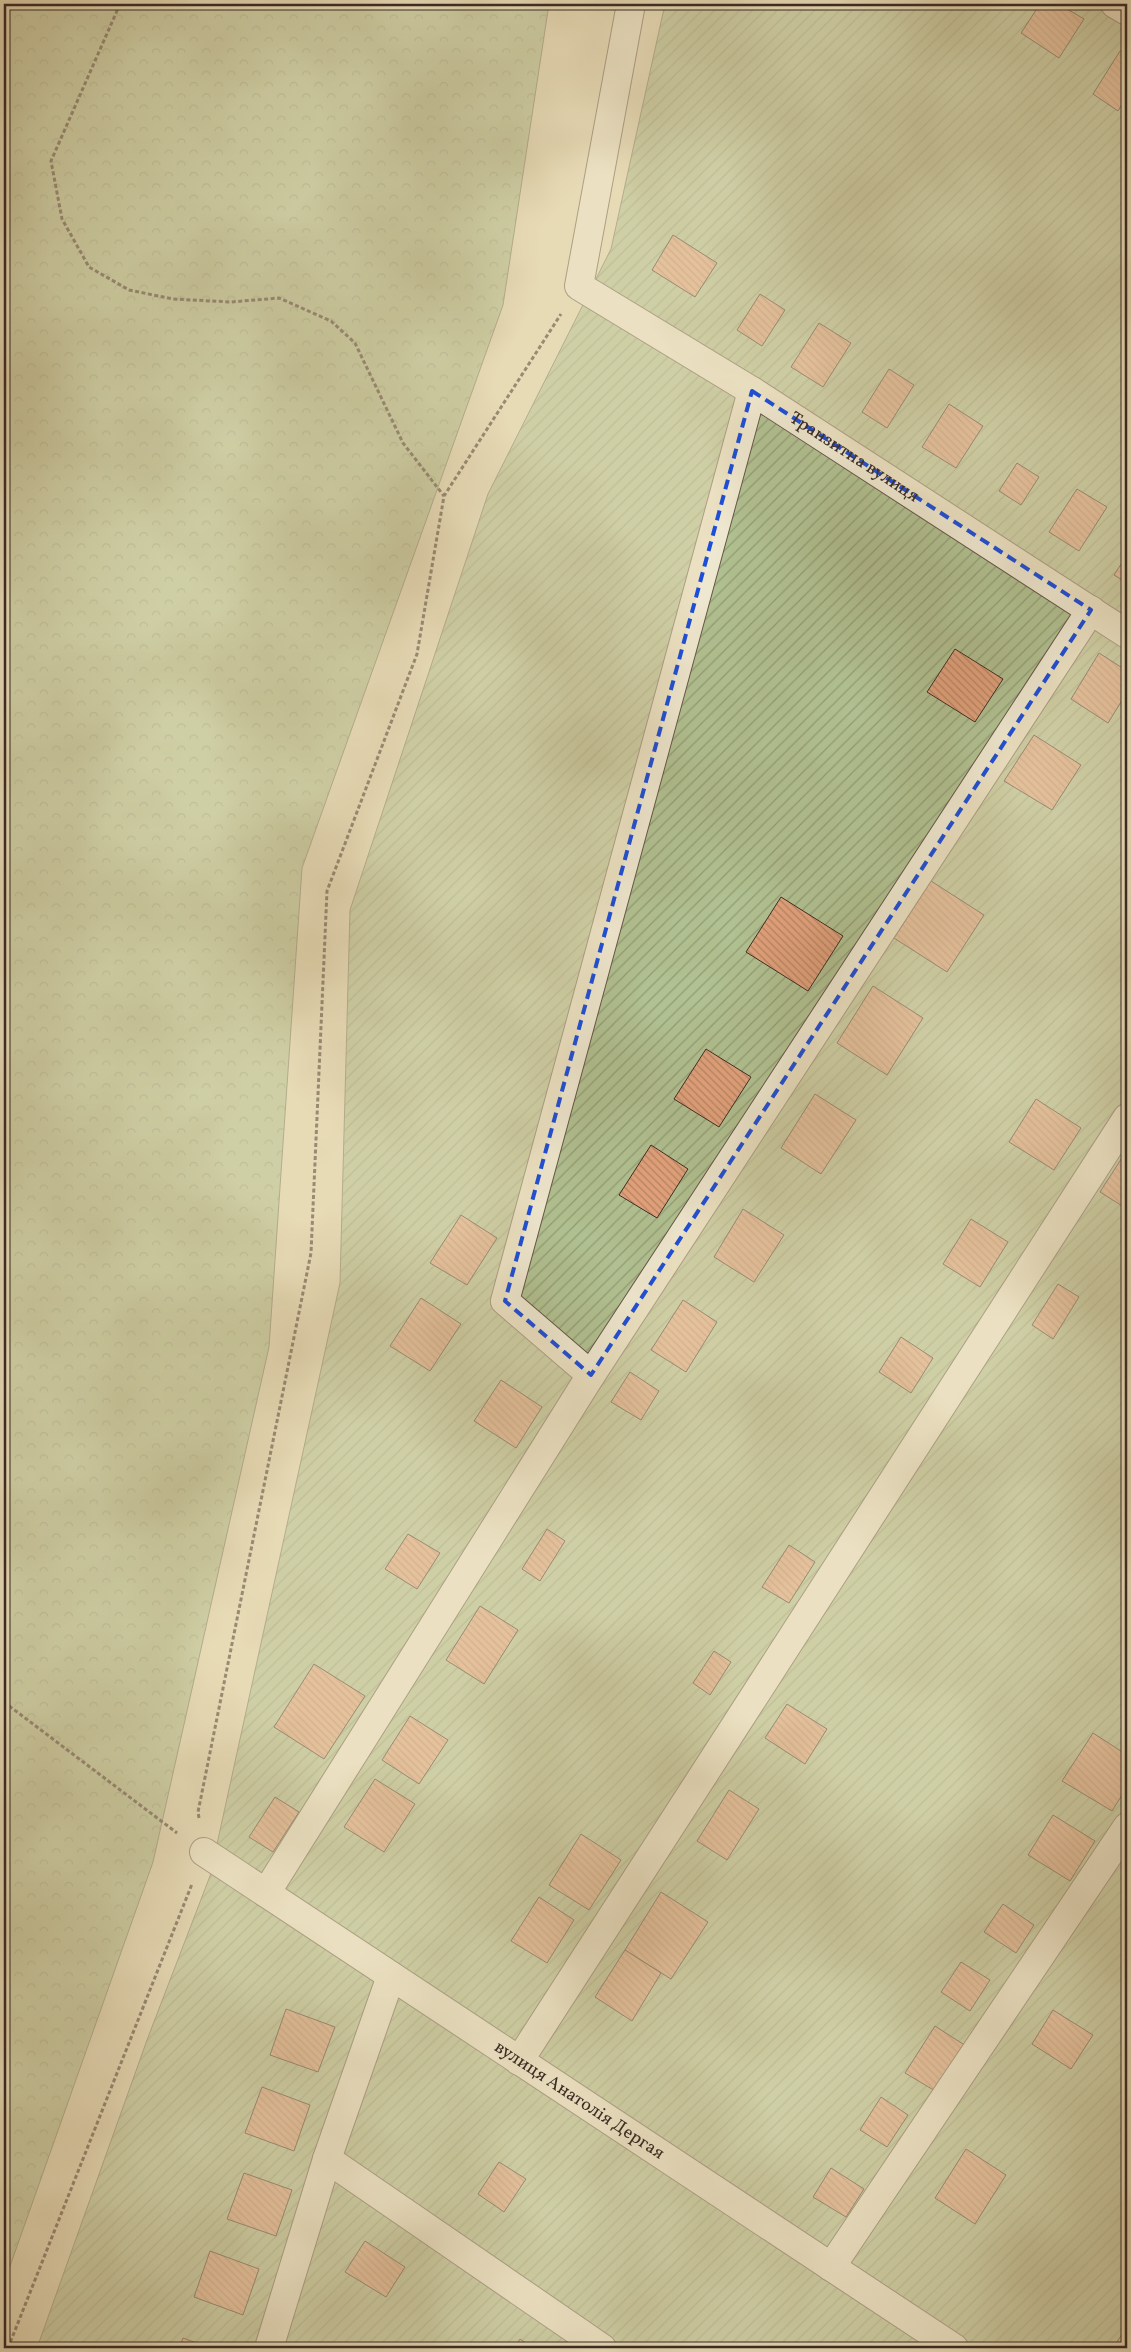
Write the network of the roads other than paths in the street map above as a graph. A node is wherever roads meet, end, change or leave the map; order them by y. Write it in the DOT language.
graph roads {
  1 [pos="631,4"];
  2 [pos="1116,4"];
  3 [pos="1127,11"];
  4 [pos="752,391"];
  5 [pos="1091,610"];
  6 [pos="1127,634"];
  7 [pos="1127,1118"];
  8 [pos="591,1375"];
  9 [pos="1127,1827"];
  10 [pos="204,1852"];
  11 [pos="266,1893"];
  12 [pos="392,1976"];
  13 [pos="519,2061"];
  14 [pos="327,2159"];
  15 [pos="831,2267"];
  16 [pos="269,2348"];
  17 [pos="602,2348"];
  18 [pos="954,2348"];
  1 -- 4 [label="street, Транзитна вулиця"];
  2 -- 3 [label="street"];
  4 -- 5 [label="street, Транзитна вулиця"];
  4 -- 8 [label="street"];
  5 -- 6 [label="street, Транзитна вулиця"];
  5 -- 8 [label="street"];
  7 -- 13 [label="street"];
  8 -- 11 [label="street"];
  9 -- 15 [label="street"];
  10 -- 11 [label="street, вулиця Анатолія Дергая"];
  11 -- 12 [label="street, вулиця Анатолія Дергая"];
  12 -- 13 [label="street, вулиця Анатолія Дергая"];
  12 -- 14 [label="street"];
  13 -- 15 [label="street, вулиця Анатолія Дергая"];
  14 -- 16 [label="street"];
  14 -- 17 [label="street"];
  15 -- 18 [label="street, вулиця Анатолія Дергая"];
}
